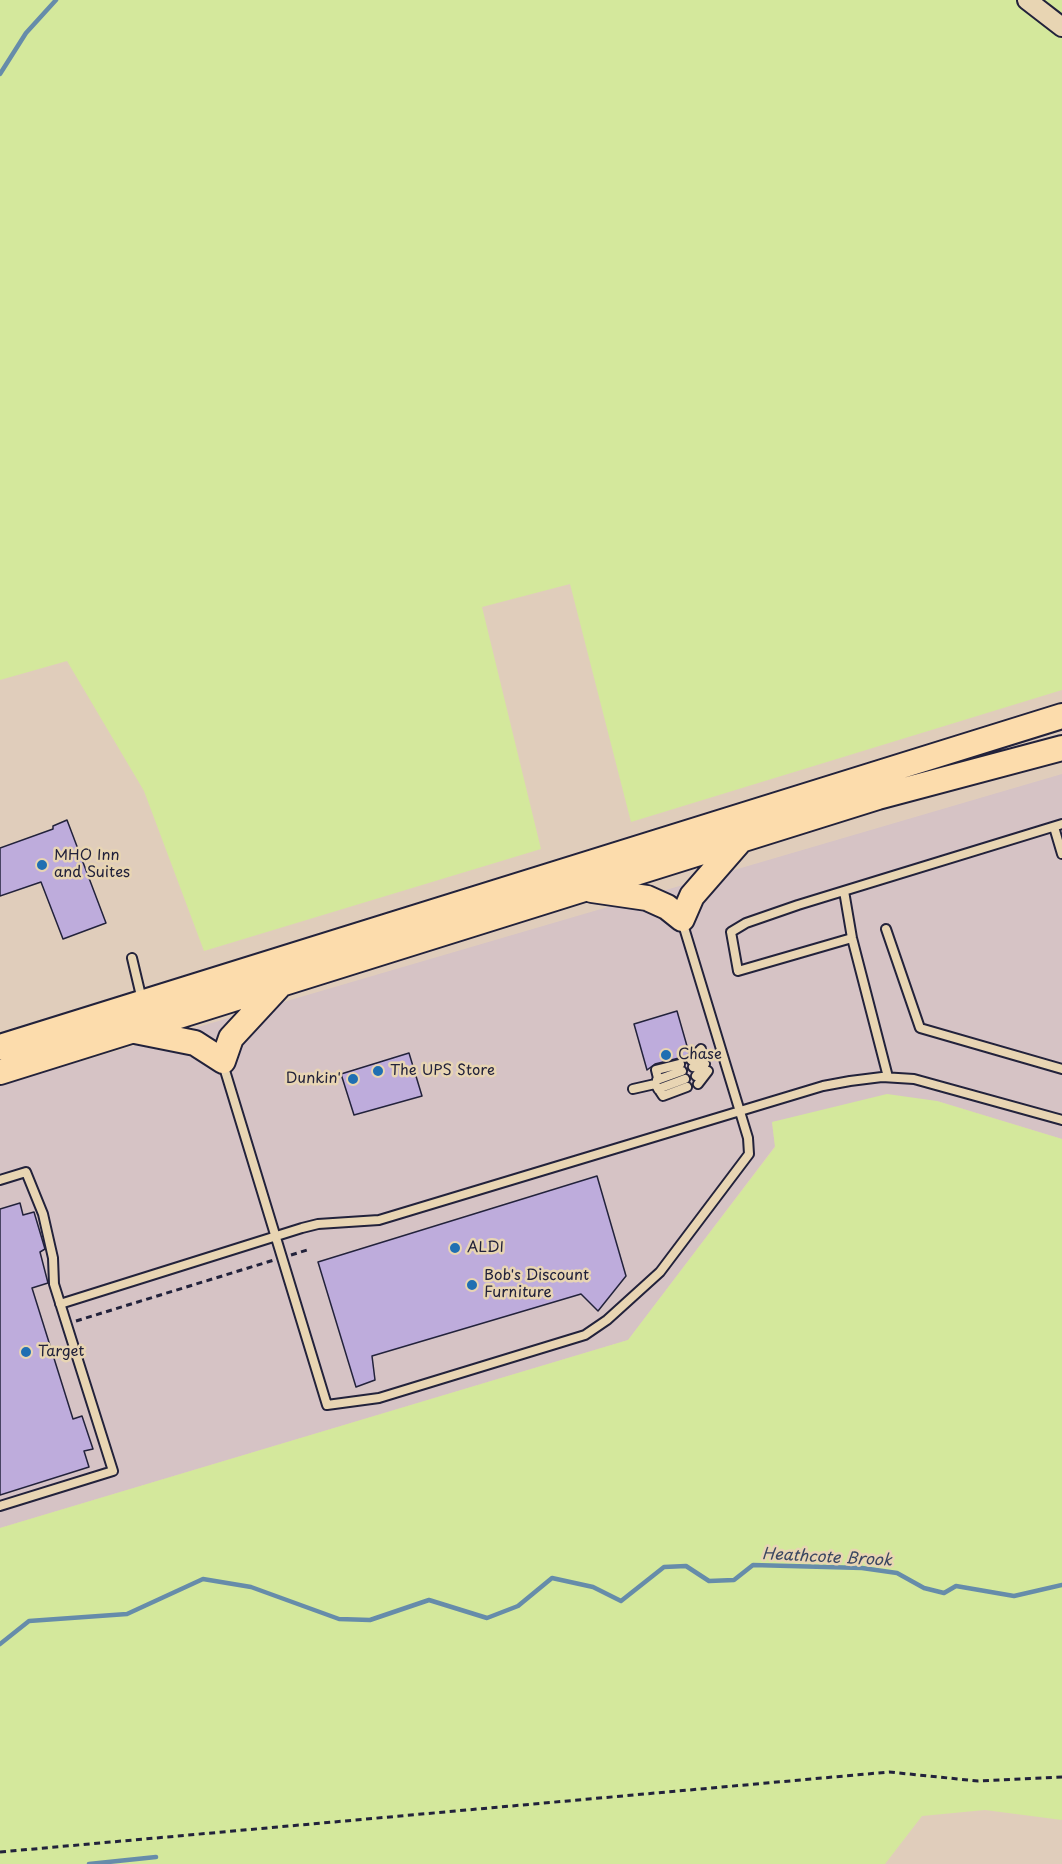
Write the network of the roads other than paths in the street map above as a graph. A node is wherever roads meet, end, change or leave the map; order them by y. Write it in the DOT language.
graph roads {
  1 [pos="1027,0"];
  2 [pos="1062,27"];
  3 [pos="1062,716"];
  4 [pos="1062,748"];
  5 [pos="1058,825"];
  6 [pos="741,840"];
  7 [pos="1062,854"];
  8 [pos="584,889"];
  9 [pos="844,891"];
  10 [pos="681,919"];
  11 [pos="886,930"];
  12 [pos="852,938"];
  13 [pos="132,958"];
  14 [pos="280,985"];
  15 [pos="143,1002"];
  16 [pos="133,1031"];
  17 [pos="0,1047"];
  18 [pos="704,1060"];
  19 [pos="223,1061"];
  20 [pos="681,1067"];
  21 [pos="1062,1069"];
  22 [pos="0,1072"];
  23 [pos="888,1077"];
  24 [pos="686,1083"];
  25 [pos="657,1084"];
  26 [pos="633,1089"];
  27 [pos="741,1113"];
  28 [pos="1062,1120"];
  29 [pos="0,1180"];
  30 [pos="275,1238"];
  31 [pos="60,1304"];
  32 [pos="0,1506"];
  1 -- 2 [label="street"];
  3 -- 15 [label="highway"];
  4 -- 6 [label="highway"];
  5 -- 7 [label="lane"];
  5 -- 9 [label="lane"];
  6 -- 8 [label="highway"];
  6 -- 10 [label="highway"];
  8 -- 10 [label="highway"];
  8 -- 14 [label="highway"];
  9 -- 12 [label="lane"];
  9 -- 12 [label="lane"];
  10 -- 27 [label="lane"];
  11 -- 21 [label="lane"];
  12 -- 23 [label="lane"];
  13 -- 15 [label="lane"];
  14 -- 16 [label="highway"];
  14 -- 19 [label="highway"];
  15 -- 17 [label="highway"];
  16 -- 19 [label="highway"];
  16 -- 22 [label="highway"];
  18 -- 18 [label="lane"];
  19 -- 30 [label="lane"];
  20 -- 25 [label="lane"];
  23 -- 27 [label="lane"];
  23 -- 28 [label="lane"];
  24 -- 25 [label="lane"];
  25 -- 26 [label="lane"];
  27 -- 30 [label="lane"];
  27 -- 30 [label="lane"];
  29 -- 31 [label="lane"];
  30 -- 31 [label="lane"];
  31 -- 32 [label="lane"];
}
